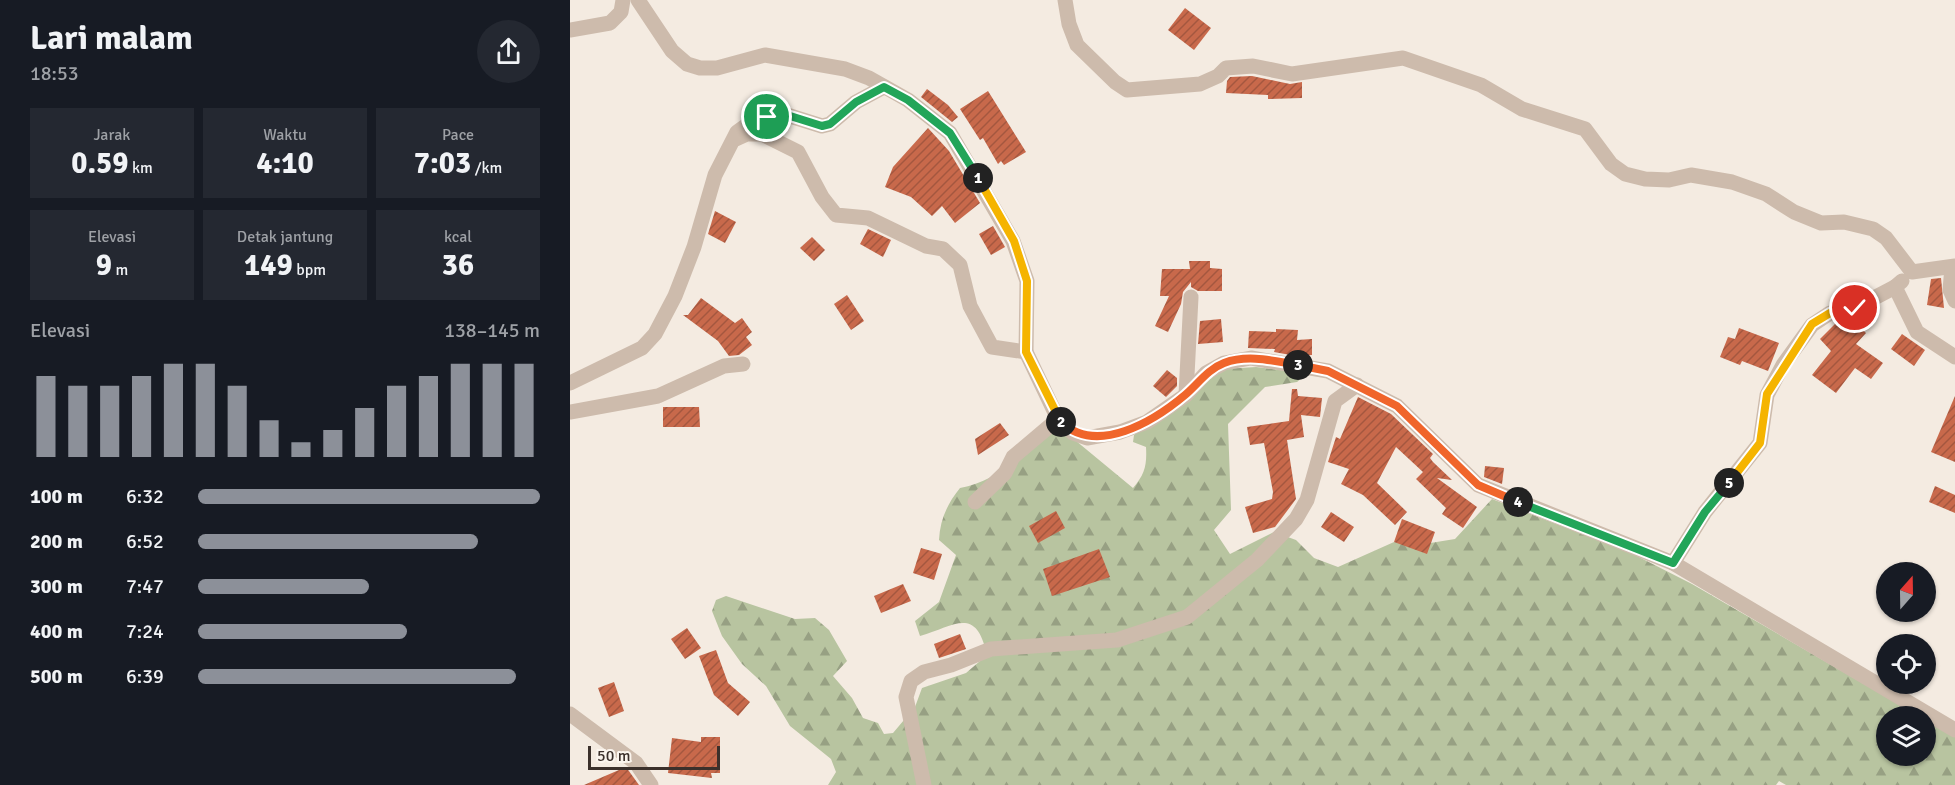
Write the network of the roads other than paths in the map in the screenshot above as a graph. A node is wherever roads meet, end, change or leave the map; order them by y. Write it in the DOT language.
graph roads {
  1 [pos="623,0"];
  2 [pos="638,0"];
  3 [pos="1065,0"];
  4 [pos="646,7"];
  5 [pos="570,30"];
  6 [pos="884,87"];
  7 [pos="730,142"];
  8 [pos="1953,267"];
  9 [pos="1912,272"];
  10 [pos="1895,287"];
  11 [pos="1191,297"];
  12 [pos="1955,301"];
  13 [pos="1026,352"];
  14 [pos="1955,357"];
  15 [pos="743,364"];
  16 [pos="570,383"];
  17 [pos="1357,385"];
  18 [pos="1185,394"];
  19 [pos="570,412"];
  20 [pos="1058,419"];
  21 [pos="975,502"];
  22 [pos="1673,563"];
  23 [pos="570,714"];
  24 [pos="1955,730"];
  25 [pos="651,785"];
  26 [pos="924,785"];
  1 -- 5 [label="street"];
  2 -- 4 [label="street"];
  3 -- 9 [label="street"];
  4 -- 6 [label="street"];
  6 -- 7 [label="street"];
  6 -- 13 [label="street"];
  7 -- 13 [label="street"];
  7 -- 16 [label="street"];
  8 -- 9 [label="street"];
  8 -- 12 [label="street"];
  9 -- 10 [label="street"];
  10 -- 14 [label="street"];
  10 -- 22 [label="street"];
  11 -- 18 [label="street"];
  13 -- 20 [label="street"];
  15 -- 19 [label="street"];
  17 -- 18 [label="street"];
  17 -- 22 [label="street"];
  17 -- 26 [label="street"];
  18 -- 20 [label="street"];
  20 -- 21 [label="street"];
  22 -- 24 [label="street"];
  23 -- 25 [label="street"];
}
